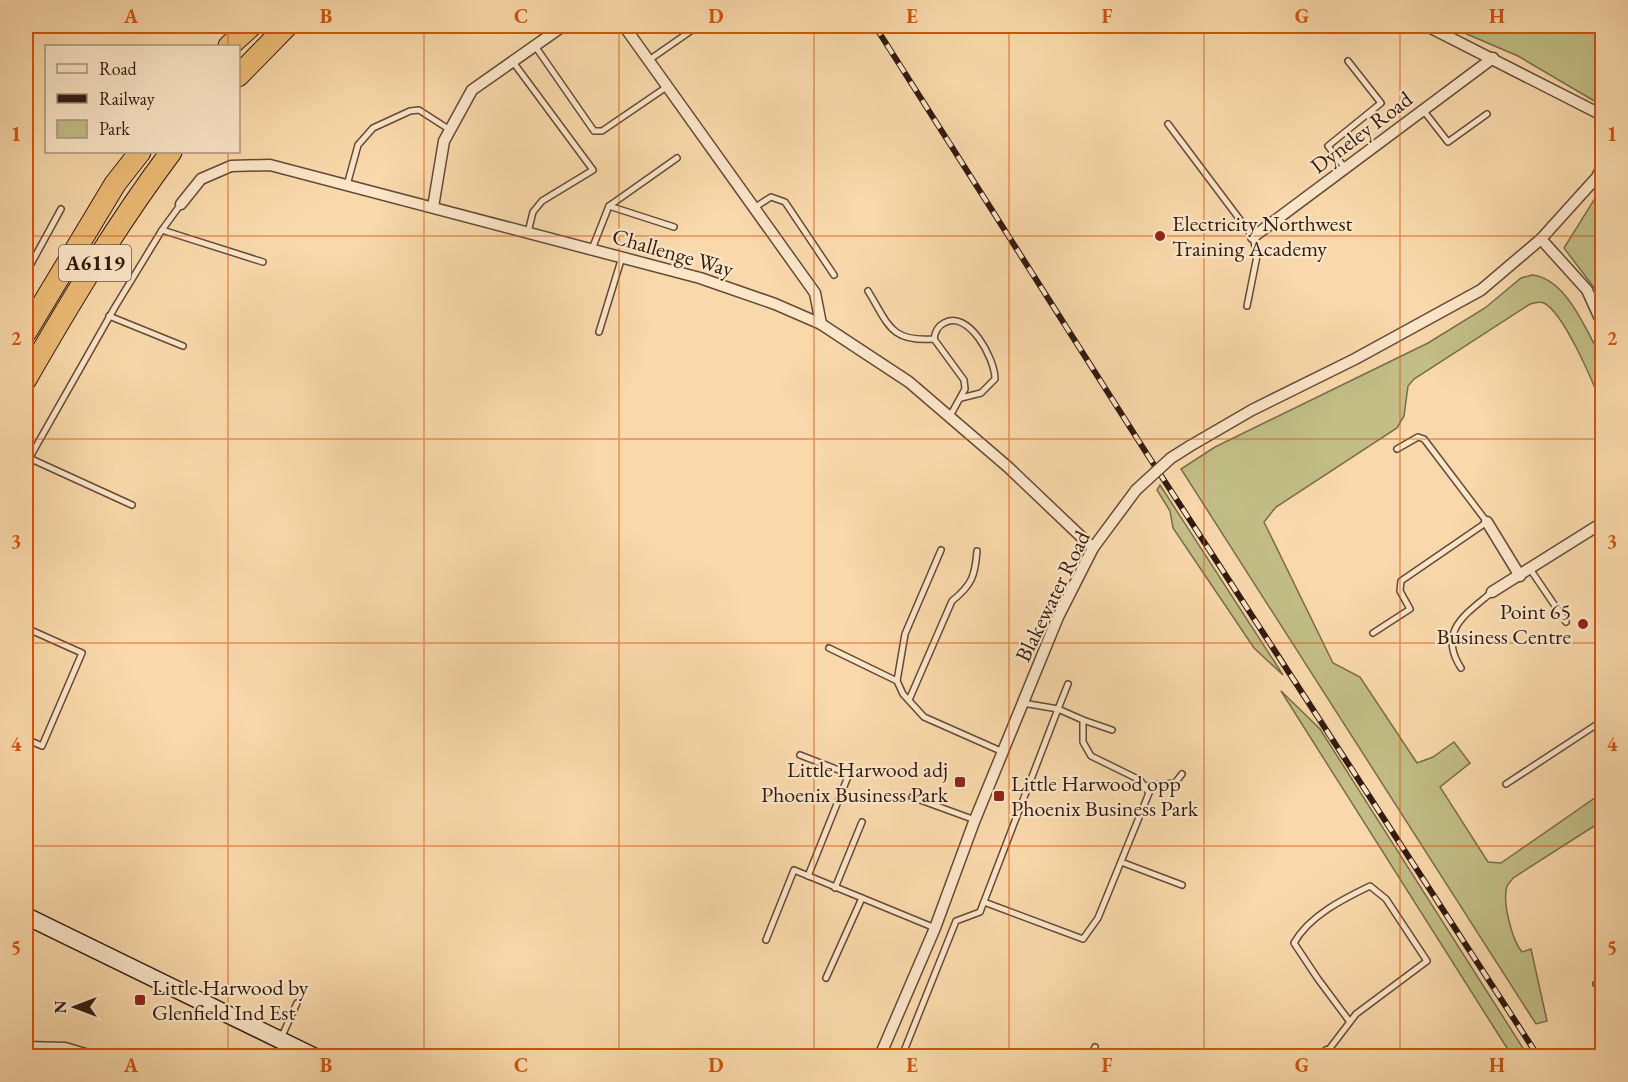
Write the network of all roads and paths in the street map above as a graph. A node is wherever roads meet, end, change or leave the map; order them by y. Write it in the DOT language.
graph roads {
  1 [pos="251,26"];
  2 [pos="287,26"];
  3 [pos="563,26"];
  4 [pos="624,26"];
  5 [pos="698,26"];
  6 [pos="1427,26"];
  7 [pos="230,45"];
  8 [pos="535,45"];
  9 [pos="1493,58"];
  10 [pos="649,60"];
  11 [pos="512,61"];
  12 [pos="1348,61"];
  13 [pos="240,74"];
  14 [pos="668,86"];
  15 [pos="1423,110"];
  16 [pos="1487,114"];
  17 [pos="1602,115"];
  18 [pos="1168,124"];
  19 [pos="450,130"];
  20 [pos="139,153"];
  21 [pos="170,153"];
  22 [pos="677,158"];
  23 [pos="1602,167"];
  24 [pos="1346,168"];
  25 [pos="347,184"];
  26 [pos="181,204"];
  27 [pos="609,206"];
  28 [pos="433,207"];
  29 [pos="754,208"];
  30 [pos="61,209"];
  31 [pos="674,227"];
  32 [pos="162,230"];
  33 [pos="528,232"];
  34 [pos="1253,237"];
  35 [pos="1541,238"];
  36 [pos="592,249"];
  37 [pos="622,257"];
  38 [pos="263,262"];
  39 [pos="26,273"];
  40 [pos="834,275"];
  41 [pos="868,291"];
  42 [pos="1247,306"];
  43 [pos="109,316"];
  44 [pos="1602,323"];
  45 [pos="821,324"];
  46 [pos="26,332"];
  47 [pos="599,332"];
  48 [pos="934,339"];
  49 [pos="183,346"];
  50 [pos="26,379"];
  51 [pos="961,398"];
  52 [pos="949,416"];
  53 [pos="1398,449"];
  54 [pos="29,458"];
  55 [pos="26,464"];
  56 [pos="132,506"];
  57 [pos="1487,522"];
  58 [pos="1602,523"];
  59 [pos="1093,548"];
  60 [pos="941,550"];
  61 [pos="977,551"];
  62 [pos="1530,569"];
  63 [pos="1520,576"];
  64 [pos="1492,592"];
  65 [pos="1566,622"];
  66 [pos="26,628"];
  67 [pos="1373,633"];
  68 [pos="829,648"];
  69 [pos="1461,668"];
  70 [pos="897,681"];
  71 [pos="1068,684"];
  72 [pos="909,700"];
  73 [pos="1023,703"];
  74 [pos="1058,710"];
  75 [pos="1083,720"];
  76 [pos="1602,721"];
  77 [pos="1112,730"];
  78 [pos="26,740"];
  79 [pos="1003,752"];
  80 [pos="800,755"];
  81 [pos="1182,774"];
  82 [pos="1506,784"];
  83 [pos="1144,786"];
  84 [pos="912,797"];
  85 [pos="975,820"];
  86 [pos="862,822"];
  87 [pos="1121,862"];
  88 [pos="808,876"];
  89 [pos="1182,885"];
  90 [pos="835,888"];
  91 [pos="862,898"];
  92 [pos="984,902"];
  93 [pos="26,916"];
  94 [pos="934,928"];
  95 [pos="766,940"];
  96 [pos="826,978"];
  97 [pos="1602,982"];
  98 [pos="1596,984"];
  99 [pos="297,1002"];
  100 [pos="1350,1022"];
  101 [pos="280,1041"];
  102 [pos="26,1047"];
  103 [pos="1095,1047"];
  104 [pos="1326,1054"];
  105 [pos="92,1056"];
  106 [pos="314,1056"];
  107 [pos="880,1056"];
  108 [pos="902,1056"];
  109 [pos="1090,1056"];
  1 -- 7 [label="highway"];
  2 -- 13 [label="highway"];
  3 -- 8 [label="street"];
  4 -- 10 [label="street"];
  5 -- 10 [label="lane"];
  6 -- 9 [label="street"];
  8 -- 11 [label="street"];
  8 -- 14 [label="lane"];
  9 -- 15 [label="street, Dyneley Road"];
  9 -- 17 [label="street"];
  10 -- 14 [label="street"];
  11 -- 19 [label="street"];
  11 -- 33 [label="lane"];
  12 -- 24 [label="lane"];
  14 -- 29 [label="street"];
  15 -- 16 [label="lane"];
  15 -- 24 [label="street, Dyneley Road"];
  18 -- 34 [label="lane"];
  19 -- 25 [label="lane"];
  19 -- 28 [label="street"];
  20 -- 46 [label="highway, A6119"];
  21 -- 50 [label="highway, A6119"];
  22 -- 27 [label="lane"];
  23 -- 35 [label="street, Blakewater Road"];
  24 -- 34 [label="street, Dyneley Road"];
  25 -- 26 [label="street, Challenge Way"];
  25 -- 28 [label="street, Challenge Way"];
  26 -- 32 [label="lane"];
  27 -- 31 [label="lane"];
  27 -- 36 [label="lane"];
  28 -- 33 [label="street, Challenge Way"];
  29 -- 40 [label="lane"];
  29 -- 45 [label="street"];
  30 -- 39 [label="lane"];
  32 -- 38 [label="lane"];
  32 -- 43 [label="lane"];
  33 -- 36 [label="street, Challenge Way"];
  34 -- 42 [label="lane"];
  35 -- 44 [label="street"];
  35 -- 59 [label="street, Blakewater Road, bridge"];
  36 -- 37 [label="street, Challenge Way"];
  37 -- 45 [label="street, Challenge Way"];
  37 -- 47 [label="lane"];
  41 -- 48 [label="lane"];
  43 -- 49 [label="lane"];
  43 -- 54 [label="lane"];
  45 -- 52 [label="street, Challenge Way"];
  48 -- 51 [label="lane"];
  48 -- 51 [label="lane"];
  51 -- 52 [label="lane"];
  52 -- 59 [label="street, Challenge Way"];
  53 -- 57 [label="lane"];
  54 -- 55 [label="lane"];
  54 -- 56 [label="lane"];
  57 -- 63 [label="street"];
  57 -- 67 [label="lane"];
  58 -- 62 [label="street"];
  59 -- 73 [label="street, Blakewater Road"];
  60 -- 70 [label="lane"];
  61 -- 72 [label="lane"];
  62 -- 63 [label="street"];
  62 -- 65 [label="lane"];
  63 -- 64 [label="street"];
  64 -- 69 [label="lane"];
  66 -- 78 [label="lane"];
  68 -- 70 [label="lane"];
  70 -- 72 [label="lane"];
  71 -- 74 [label="lane"];
  72 -- 79 [label="lane"];
  73 -- 74 [label="lane"];
  73 -- 79 [label="street, Blakewater Road"];
  74 -- 75 [label="lane"];
  74 -- 92 [label="lane"];
  75 -- 77 [label="lane"];
  75 -- 83 [label="lane"];
  76 -- 82 [label="lane"];
  79 -- 85 [label="street, Blakewater Road"];
  80 -- 88 [label="lane"];
  81 -- 83 [label="lane"];
  83 -- 87 [label="lane"];
  84 -- 85 [label="lane"];
  85 -- 94 [label="street, Blakewater Road"];
  86 -- 90 [label="lane"];
  87 -- 89 [label="lane"];
  87 -- 92 [label="lane"];
  88 -- 90 [label="lane"];
  88 -- 95 [label="lane"];
  90 -- 91 [label="lane"];
  91 -- 94 [label="lane"];
  91 -- 96 [label="lane"];
  92 -- 108 [label="lane"];
  93 -- 101 [label="street"];
  94 -- 107 [label="street, Blakewater Road"];
  97 -- 98 [label="lane"];
  99 -- 101 [label="lane"];
  100 -- 100 [label="lane"];
  100 -- 104 [label="lane"];
  101 -- 106 [label="street"];
  102 -- 105 [label="street"];
  103 -- 109 [label="lane"];
}
